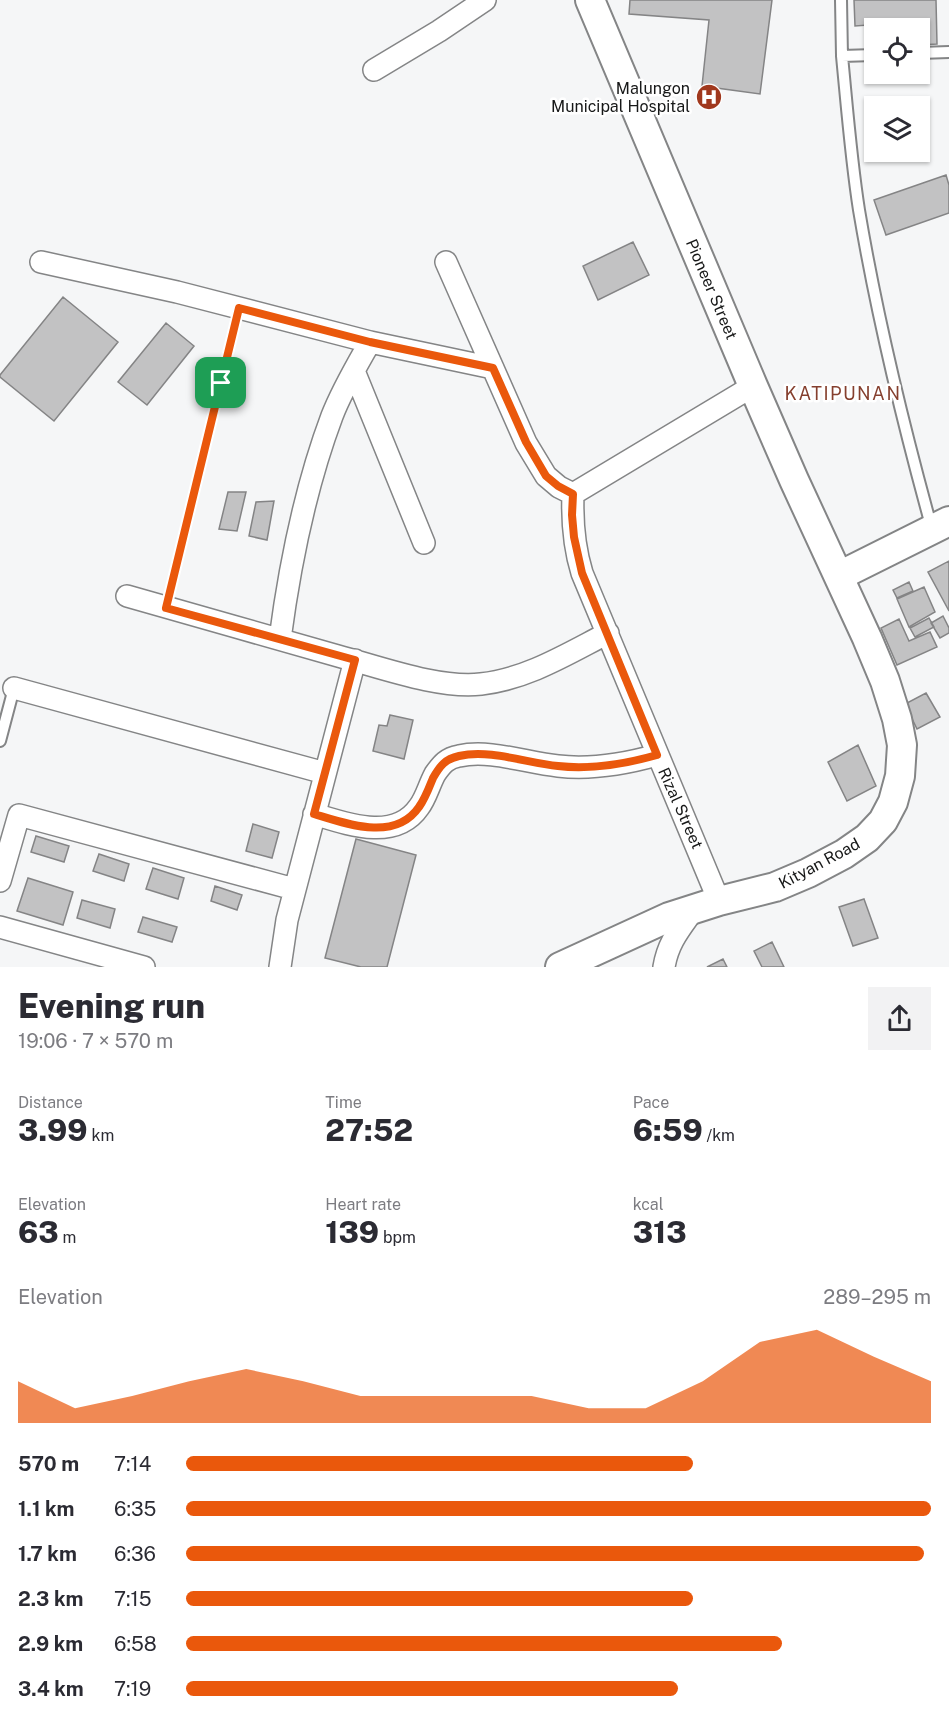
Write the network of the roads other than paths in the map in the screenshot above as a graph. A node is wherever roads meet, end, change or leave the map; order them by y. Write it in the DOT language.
graph roads {
  1 [pos="485,0"];
  2 [pos="590,0"];
  3 [pos="841,0"];
  4 [pos="949,52"];
  5 [pos="930,53"];
  6 [pos="864,55"];
  7 [pos="842,56"];
  8 [pos="374,70"];
  9 [pos="41,262"];
  10 [pos="446,262"];
  11 [pos="370,342"];
  12 [pos="493,368"];
  13 [pos="354,370"];
  14 [pos="753,386"];
  15 [pos="573,494"];
  16 [pos="940,525"];
  17 [pos="424,543"];
  18 [pos="838,576"];
  19 [pos="127,596"];
  20 [pos="608,633"];
  21 [pos="280,639"];
  22 [pos="355,660"];
  23 [pos="14,688"];
  24 [pos="0,741"];
  25 [pos="657,755"];
  26 [pos="325,773"];
  27 [pos="314,814"];
  28 [pos="6,840"];
  29 [pos="0,881"];
  30 [pos="294,889"];
  31 [pos="707,905"];
  32 [pos="0,927"];
  33 [pos="144,967"];
  34 [pos="280,967"];
  35 [pos="560,967"];
  36 [pos="664,967"];
  1 -- 8 [label="street"];
  2 -- 14 [label="street, Pioneer Street"];
  3 -- 7 [label="lane"];
  4 -- 5 [label="lane"];
  6 -- 7 [label="lane"];
  7 -- 16 [label="lane"];
  9 -- 11 [label="street"];
  10 -- 12 [label="street"];
  11 -- 12 [label="street"];
  11 -- 13 [label="street"];
  12 -- 15 [label="street"];
  13 -- 17 [label="street"];
  13 -- 21 [label="street"];
  14 -- 15 [label="street"];
  14 -- 18 [label="street, Pioneer Street"];
  15 -- 20 [label="street, Rizal Street"];
  16 -- 18 [label="street"];
  18 -- 31 [label="street, Kityan Road"];
  19 -- 21 [label="street"];
  20 -- 22 [label="street"];
  20 -- 25 [label="street, Rizal Street"];
  21 -- 22 [label="street"];
  22 -- 26 [label="street"];
  23 -- 24 [label="lane"];
  23 -- 26 [label="street"];
  25 -- 27 [label="street"];
  25 -- 31 [label="street, Rizal Street"];
  26 -- 27 [label="street"];
  27 -- 30 [label="street"];
  28 -- 29 [label="street"];
  28 -- 30 [label="street"];
  30 -- 34 [label="street"];
  31 -- 35 [label="street, Kityan Road"];
  31 -- 36 [label="street"];
  32 -- 33 [label="street"];
}
